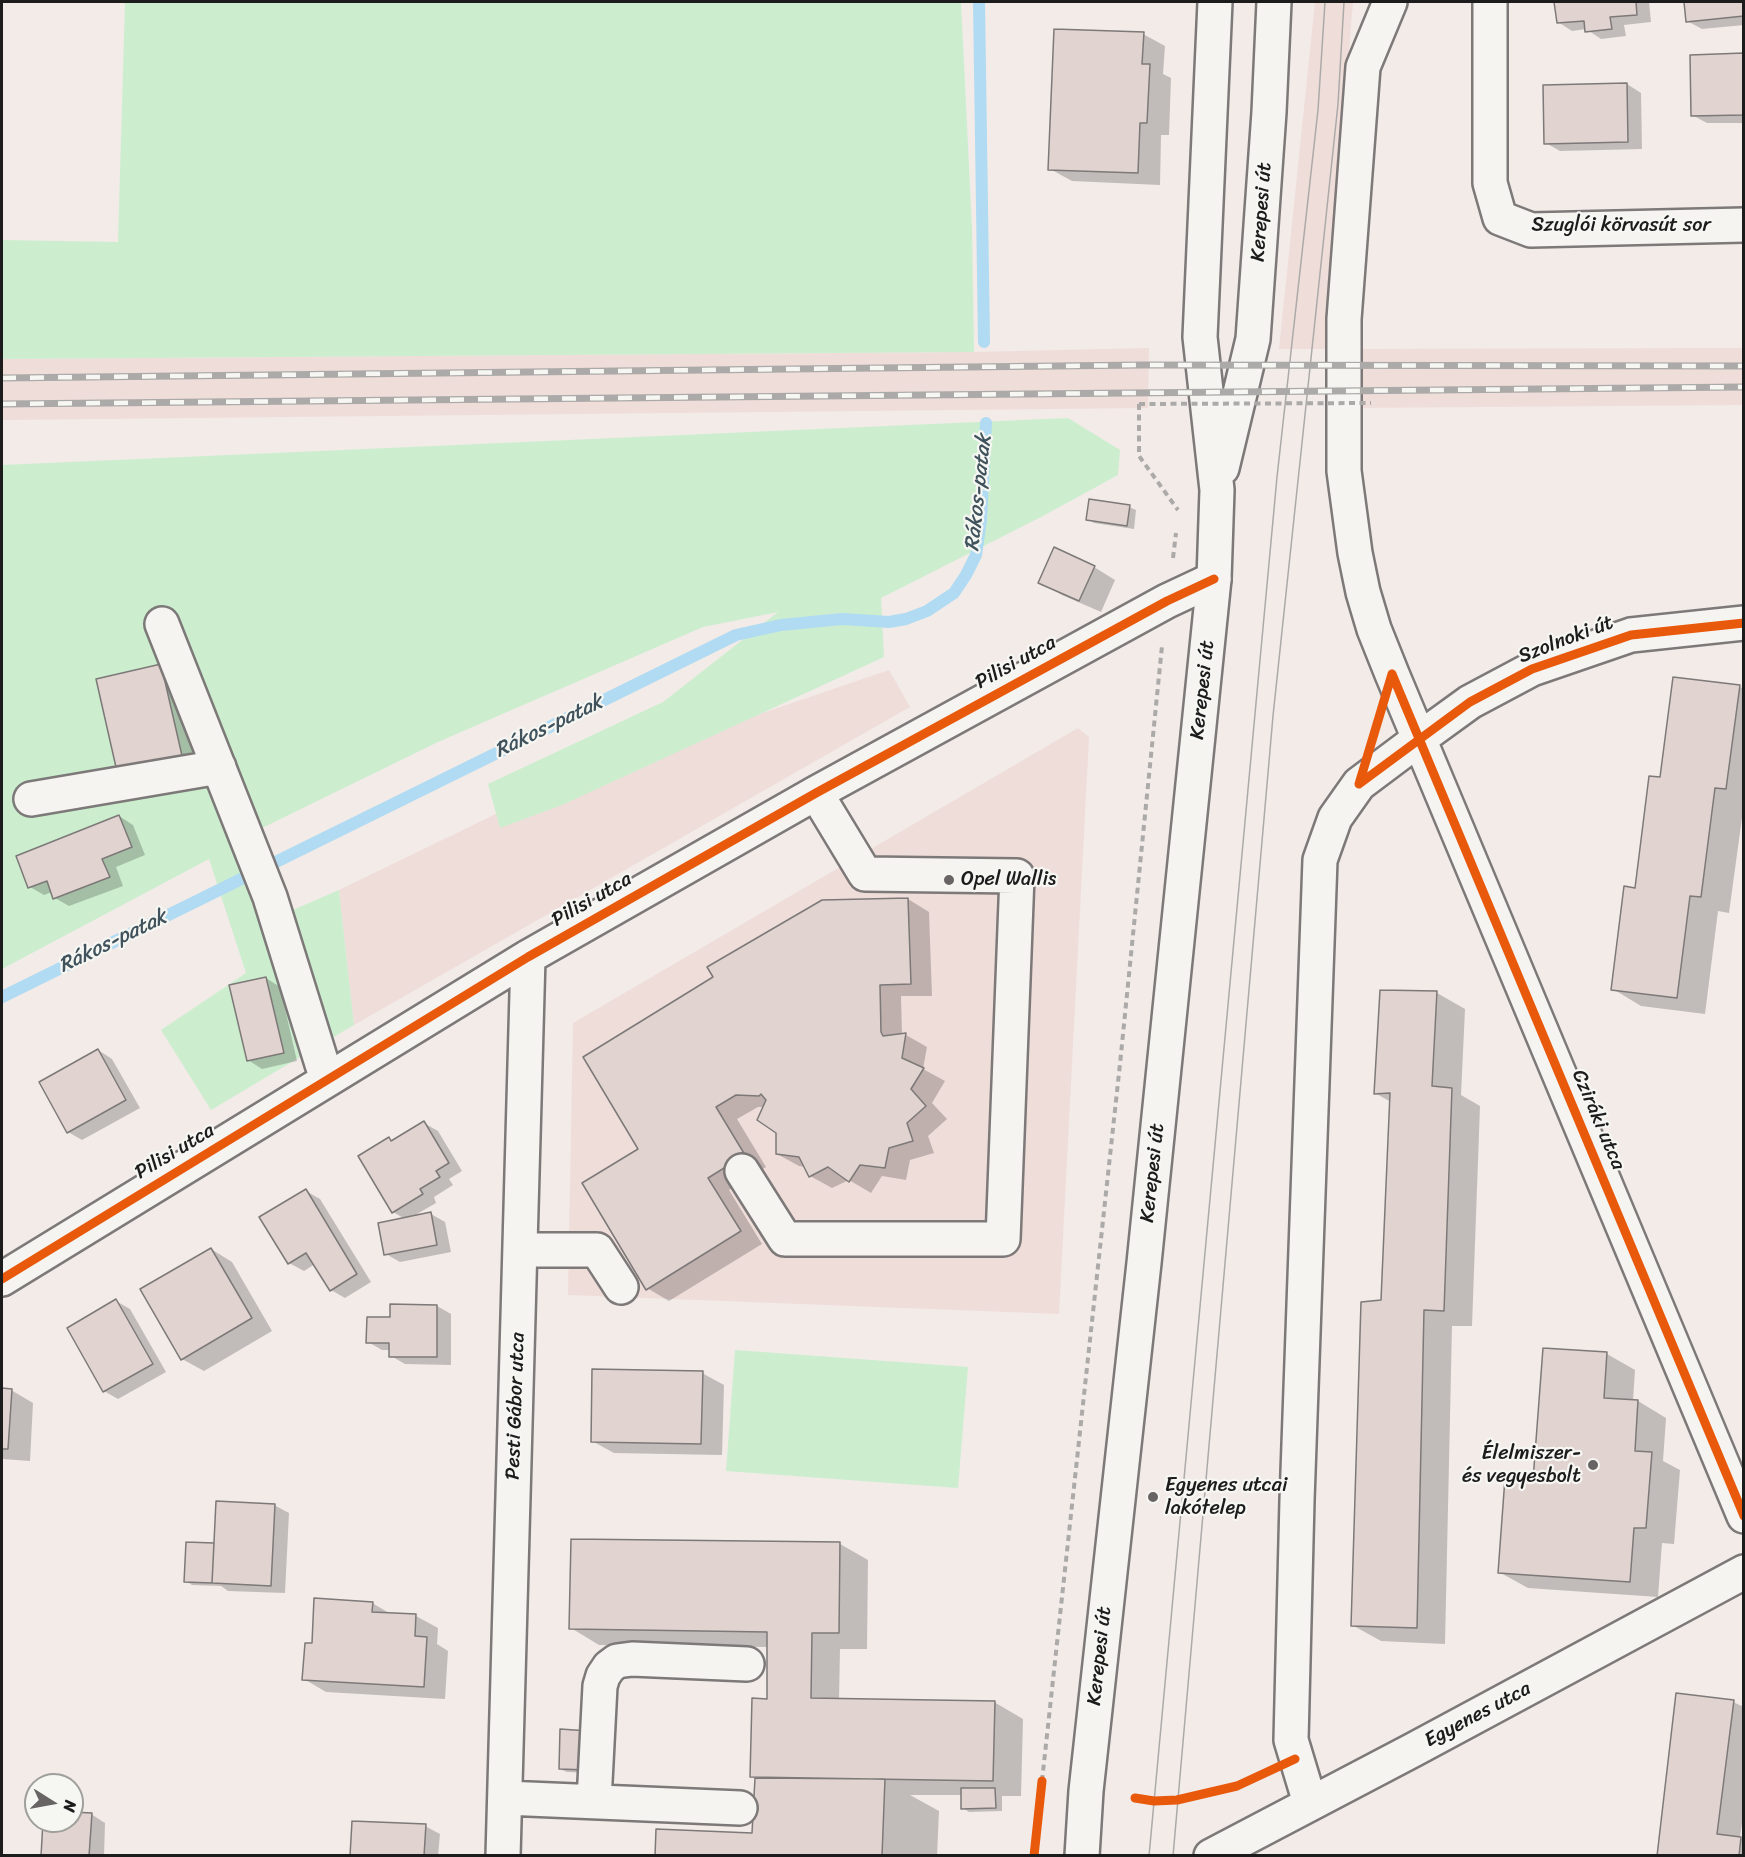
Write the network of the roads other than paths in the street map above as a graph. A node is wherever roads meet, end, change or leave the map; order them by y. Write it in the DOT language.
graph roads {
  1 [pos="1215,2"];
  2 [pos="1274,2"];
  3 [pos="1390,2"];
  4 [pos="1490,2"];
  5 [pos="1743,225"];
  6 [pos="1217,490"];
  7 [pos="1214,579"];
  8 [pos="1743,623"];
  9 [pos="162,624"];
  10 [pos="1419,739"];
  11 [pos="219,767"];
  12 [pos="816,794"];
  13 [pos="30,799"];
  14 [pos="528,957"];
  15 [pos="327,1080"];
  16 [pos="742,1171"];
  17 [pos="520,1250"];
  18 [pos="2,1279"];
  19 [pos="621,1287"];
  20 [pos="1743,1515"];
  21 [pos="1743,1572"];
  22 [pos="747,1664"];
  23 [pos="505,1798"];
  24 [pos="594,1802"];
  25 [pos="1310,1803"];
  26 [pos="740,1808"];
  27 [pos="503,1856"];
  28 [pos="1082,1856"];
  29 [pos="1211,1856"];
  1 -- 6 [label="street, Kerepesi út"];
  2 -- 6 [label="street, Kerepesi út"];
  3 -- 10 [label="street, Cziráki utca"];
  4 -- 5 [label="street, Szuglói körvasút sor"];
  6 -- 7 [label="street, Kerepesi út"];
  7 -- 12 [label="street, Pilisi utca"];
  7 -- 28 [label="street, Kerepesi út"];
  8 -- 10 [label="street, Szolnoki út"];
  9 -- 11 [label="street"];
  10 -- 20 [label="street, Cziráki utca"];
  10 -- 25 [label="street"];
  11 -- 13 [label="street"];
  11 -- 15 [label="street"];
  12 -- 14 [label="street, Pilisi utca"];
  12 -- 16 [label="street"];
  14 -- 15 [label="street, Pilisi utca"];
  14 -- 17 [label="street, Pesti Gábor utca"];
  15 -- 18 [label="street, Pilisi utca"];
  17 -- 19 [label="street"];
  17 -- 23 [label="street, Pesti Gábor utca"];
  21 -- 25 [label="street, Egyenes utca"];
  22 -- 24 [label="street"];
  23 -- 24 [label="street"];
  23 -- 27 [label="street, Pesti Gábor utca"];
  24 -- 26 [label="street"];
  25 -- 29 [label="street, Egyenes utca"];
}
